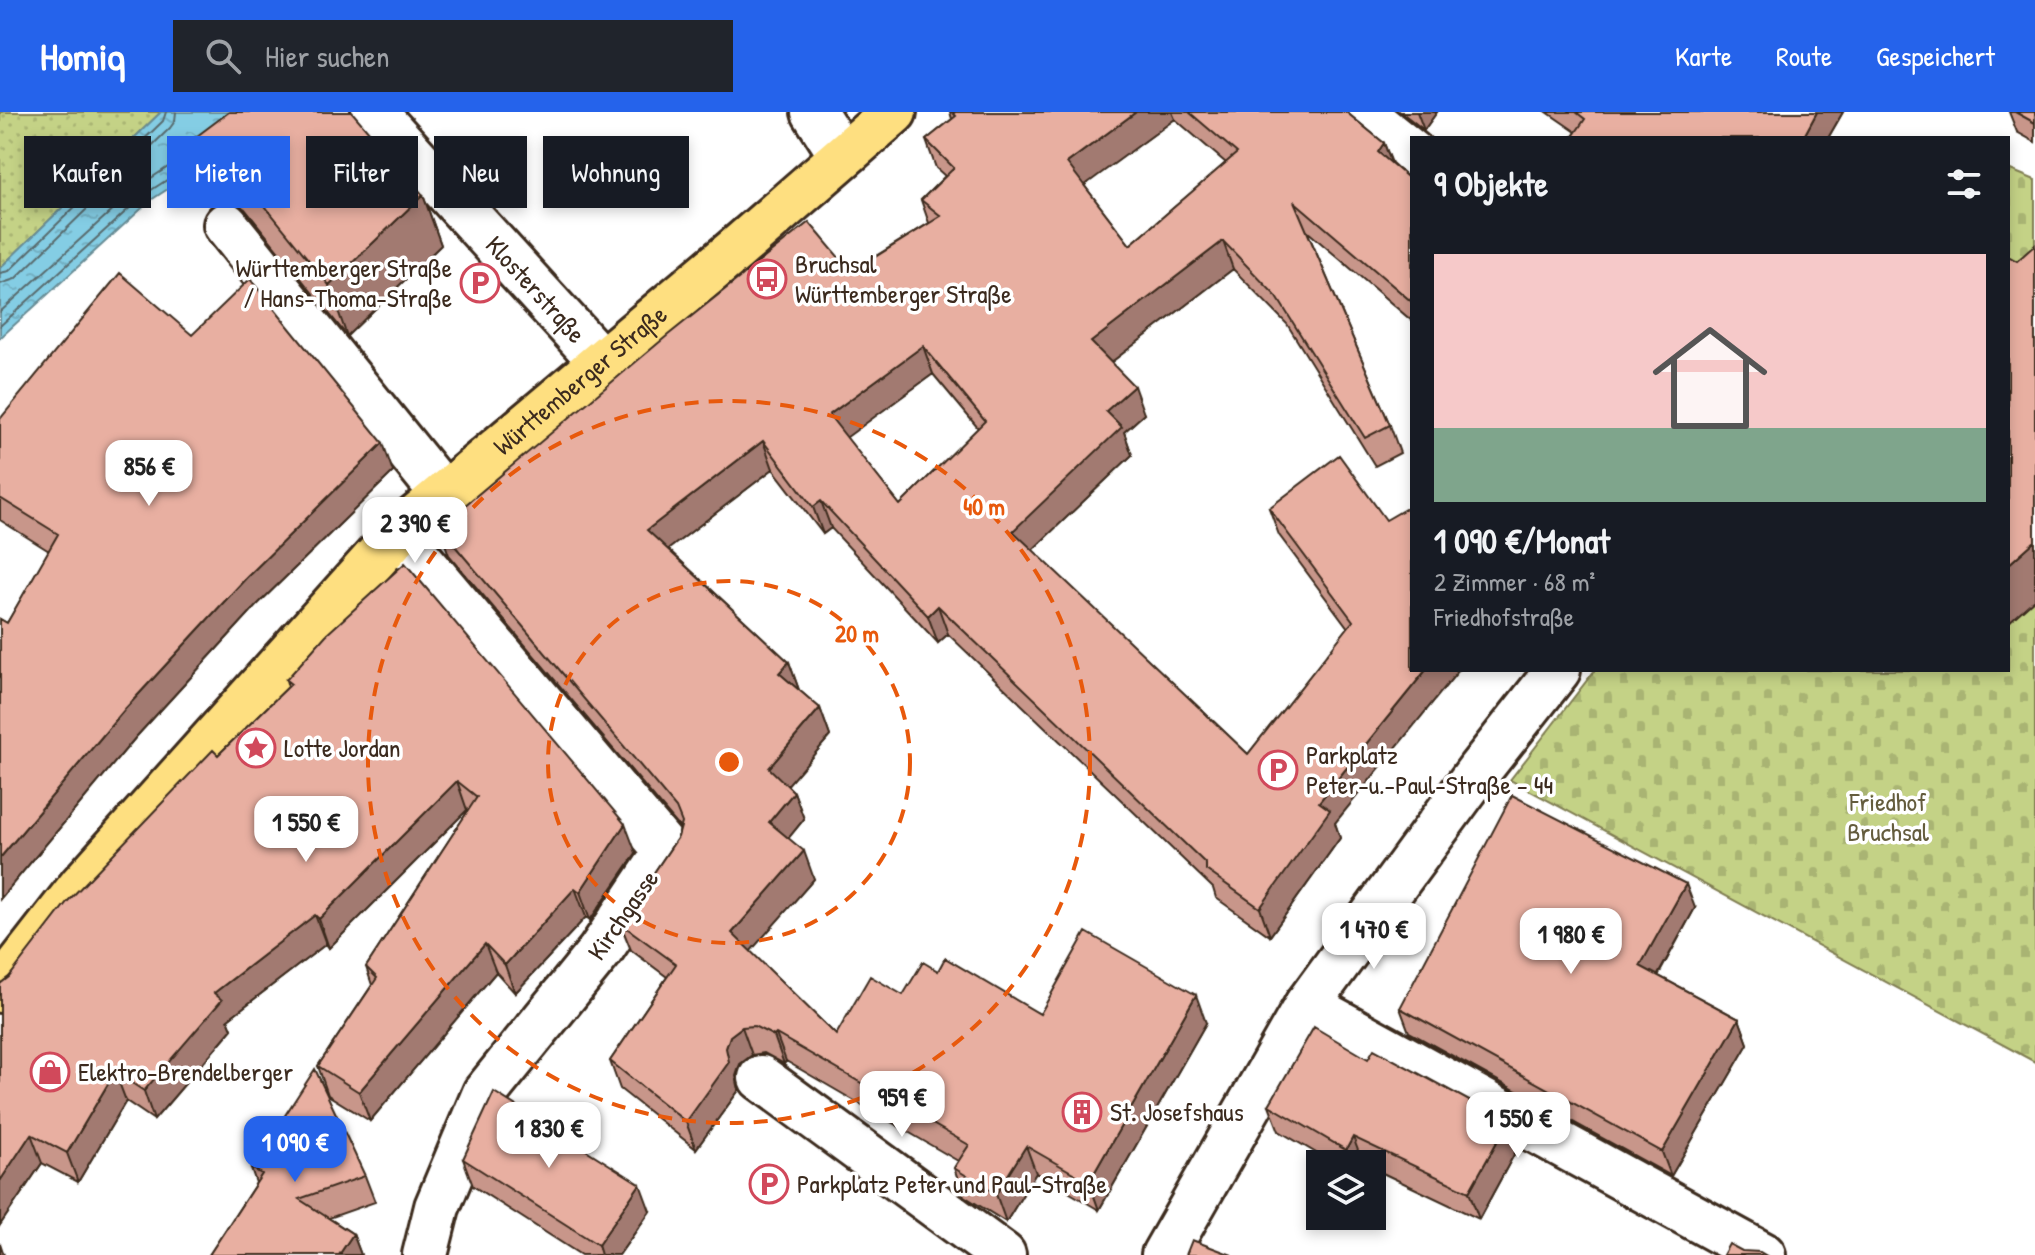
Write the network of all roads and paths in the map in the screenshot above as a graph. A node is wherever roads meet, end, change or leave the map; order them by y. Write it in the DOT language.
graph roads {
  1 [pos="374,112"];
  2 [pos="814,112"];
  3 [pos="894,112"];
  4 [pos="1361,112"];
  5 [pos="1410,151"];
  6 [pos="842,156"];
  7 [pos="226,225"];
  8 [pos="601,361"];
  9 [pos="443,494"];
  10 [pos="398,533"];
  11 [pos="1556,672"];
  12 [pos="0,990"];
  13 [pos="1307,1005"];
  14 [pos="761,1078"];
  15 [pos="425,1255"];
  16 [pos="1003,1255"];
  17 [pos="1164,1255"];
  18 [pos="1763,1255"];
  1 -- 8 [label="street, Klosterstraße"];
  2 -- 6 [label="street"];
  3 -- 6 [label="main road, Württemberger Straße"];
  4 -- 5 [label="street"];
  6 -- 8 [label="main road, Württemberger Straße"];
  7 -- 9 [label="street"];
  8 -- 9 [label="main road, Württemberger Straße"];
  9 -- 10 [label="main road, Württemberger Straße"];
  10 -- 12 [label="main road, Württemberger Straße"];
  10 -- 15 [label="street, Kirchgasse"];
  11 -- 13 [label="street"];
  13 -- 17 [label="street"];
  13 -- 18 [label="street"];
  14 -- 16 [label="street"];
}
